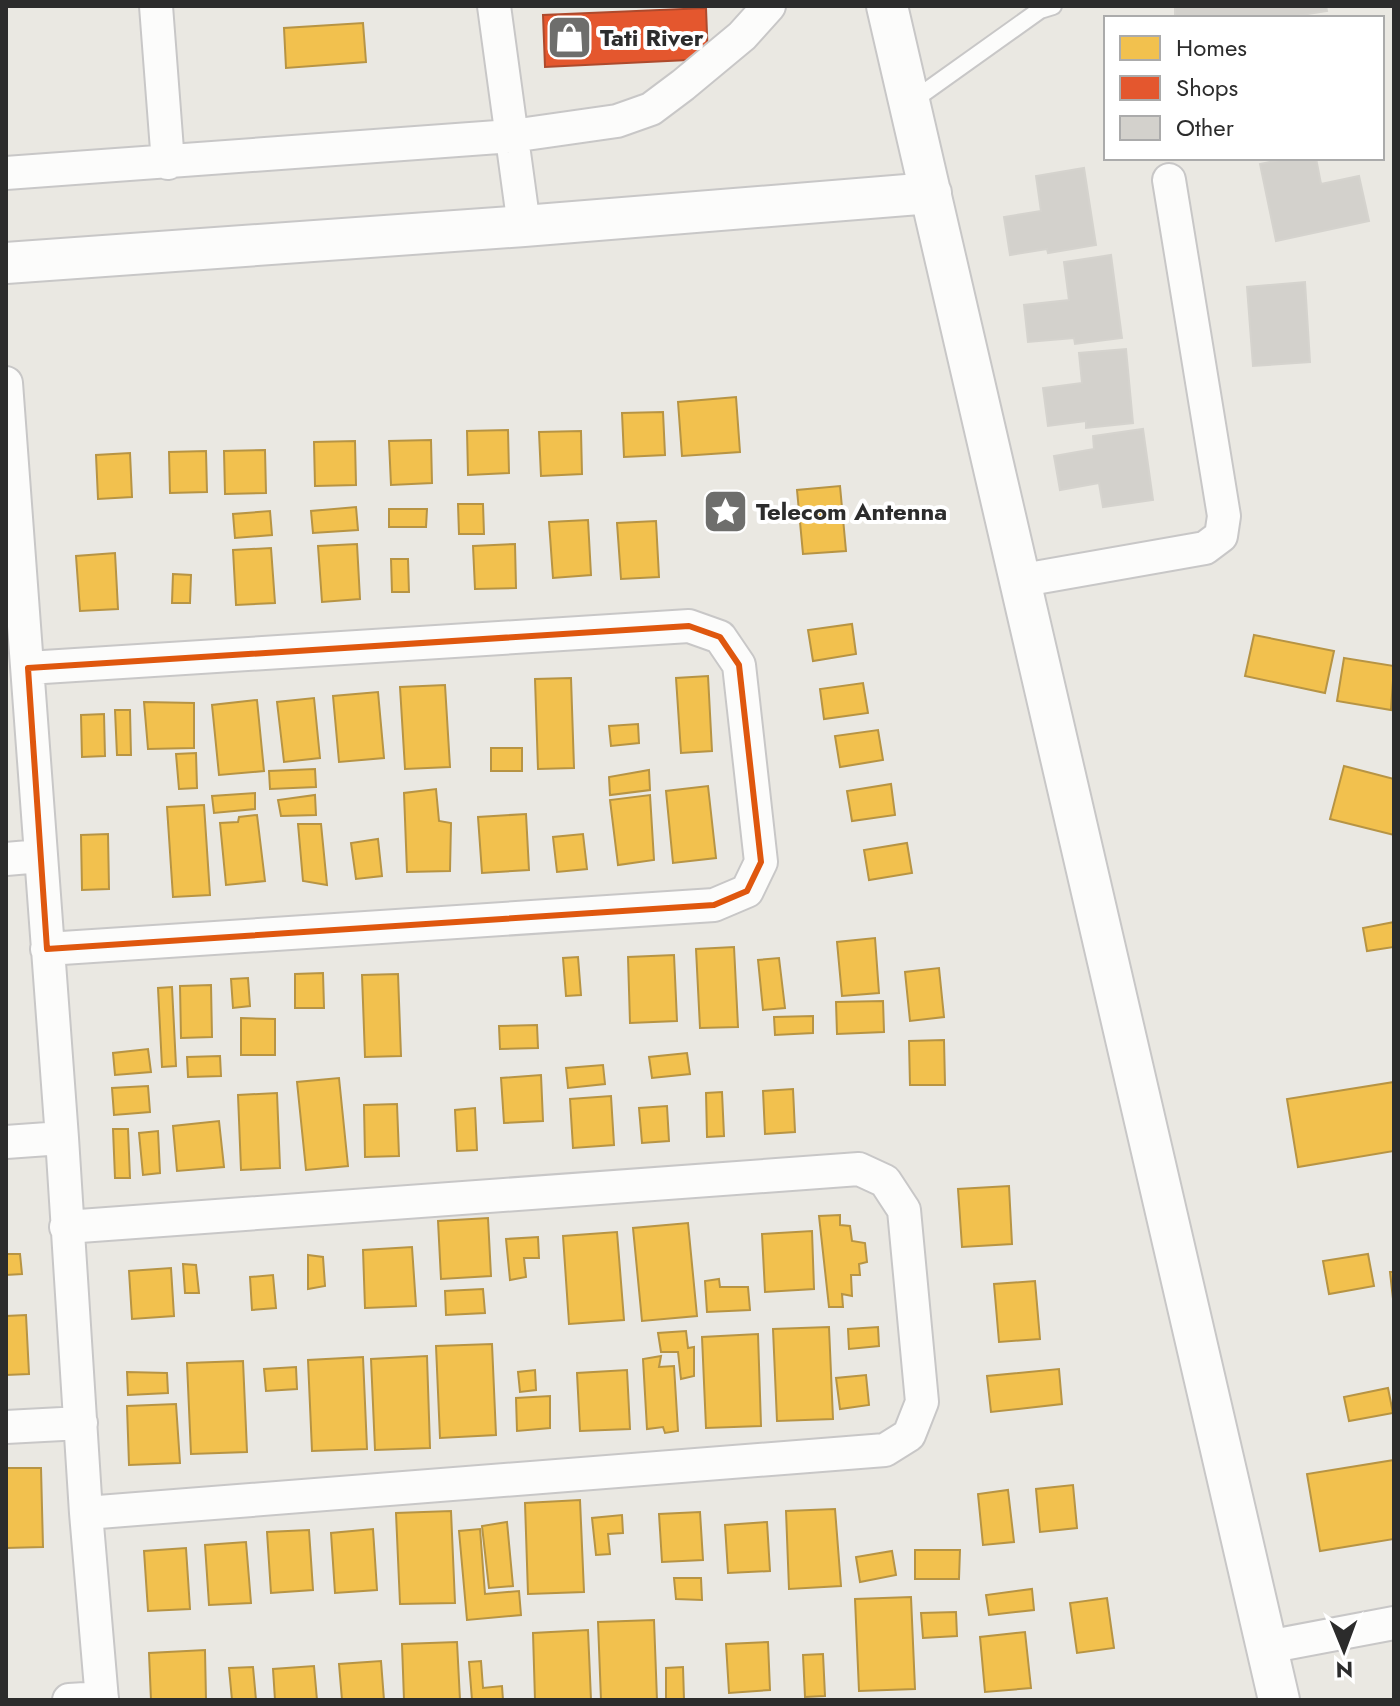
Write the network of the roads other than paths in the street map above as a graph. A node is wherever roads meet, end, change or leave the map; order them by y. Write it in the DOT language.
graph roads {
  1 [pos="156,6"];
  2 [pos="494,6"];
  3 [pos="769,6"];
  4 [pos="887,6"];
  5 [pos="1045,7"];
  6 [pos="911,102"];
  7 [pos="512,136"];
  8 [pos="168,163"];
  9 [pos="6,173"];
  10 [pos="1169,180"];
  11 [pos="931,193"];
  12 [pos="524,226"];
  13 [pos="6,263"];
  14 [pos="6,383"];
  15 [pos="14,573"];
  16 [pos="1018,581"];
  17 [pos="28,668"];
  18 [pos="41,856"];
  19 [pos="6,859"];
  20 [pos="47,949"];
  21 [pos="62,1138"];
  22 [pos="6,1142"];
  23 [pos="66,1227"];
  24 [pos="81,1423"];
  25 [pos="6,1427"];
  26 [pos="86,1513"];
  27 [pos="1394,1623"];
  28 [pos="1267,1647"];
  29 [pos="102,1699"];
  30 [pos="69,1700"];
  31 [pos="1279,1700"];
  1 -- 8 [label="street"];
  2 -- 7 [label="street"];
  3 -- 7 [label="street"];
  4 -- 6 [label="street"];
  5 -- 6 [label="lane"];
  6 -- 11 [label="street"];
  7 -- 8 [label="street"];
  7 -- 12 [label="street"];
  8 -- 9 [label="street"];
  10 -- 16 [label="street"];
  11 -- 12 [label="street"];
  11 -- 16 [label="street"];
  12 -- 13 [label="street"];
  14 -- 15 [label="street"];
  15 -- 17 [label="street"];
  16 -- 28 [label="street"];
  17 -- 18 [label="street"];
  17 -- 20 [label="street"];
  18 -- 19 [label="street"];
  18 -- 20 [label="street"];
  20 -- 21 [label="street"];
  21 -- 22 [label="street"];
  21 -- 23 [label="street"];
  23 -- 24 [label="street"];
  23 -- 26 [label="street"];
  24 -- 25 [label="street"];
  24 -- 26 [label="street"];
  26 -- 29 [label="street"];
  27 -- 28 [label="street"];
  28 -- 31 [label="street"];
  29 -- 30 [label="street"];
}
